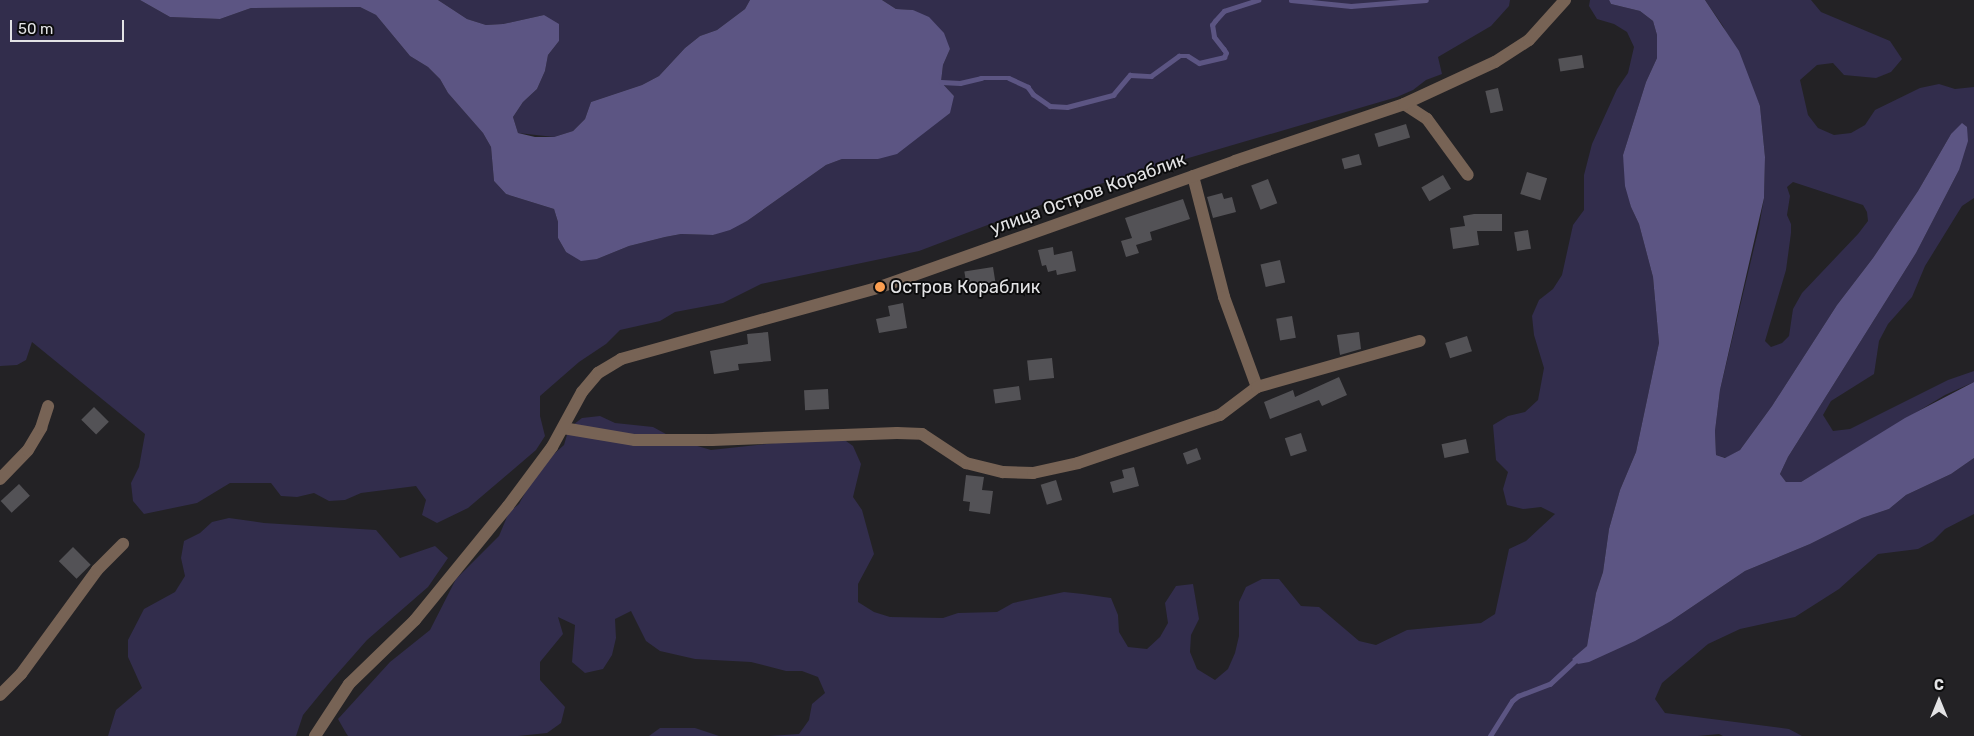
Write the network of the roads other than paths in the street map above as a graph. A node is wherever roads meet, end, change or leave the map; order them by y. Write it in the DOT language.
graph roads {
  1 [pos="1565,0"];
  2 [pos="1404,104"];
  3 [pos="1468,175"];
  4 [pos="1193,176"];
  5 [pos="1420,341"];
  6 [pos="1256,387"];
  7 [pos="48,406"];
  8 [pos="563,428"];
  9 [pos="0,479"];
  10 [pos="123,544"];
  11 [pos="0,695"];
  12 [pos="315,736"];
  1 -- 2 [label="street, улица Остров Кораблик"];
  2 -- 3 [label="street"];
  2 -- 4 [label="street, улица Остров Кораблик"];
  4 -- 6 [label="street"];
  4 -- 8 [label="street, улица Остров Кораблик"];
  5 -- 6 [label="street"];
  6 -- 8 [label="street"];
  7 -- 9 [label="street"];
  8 -- 12 [label="street, улица Остров Кораблик"];
  10 -- 11 [label="street"];
}
